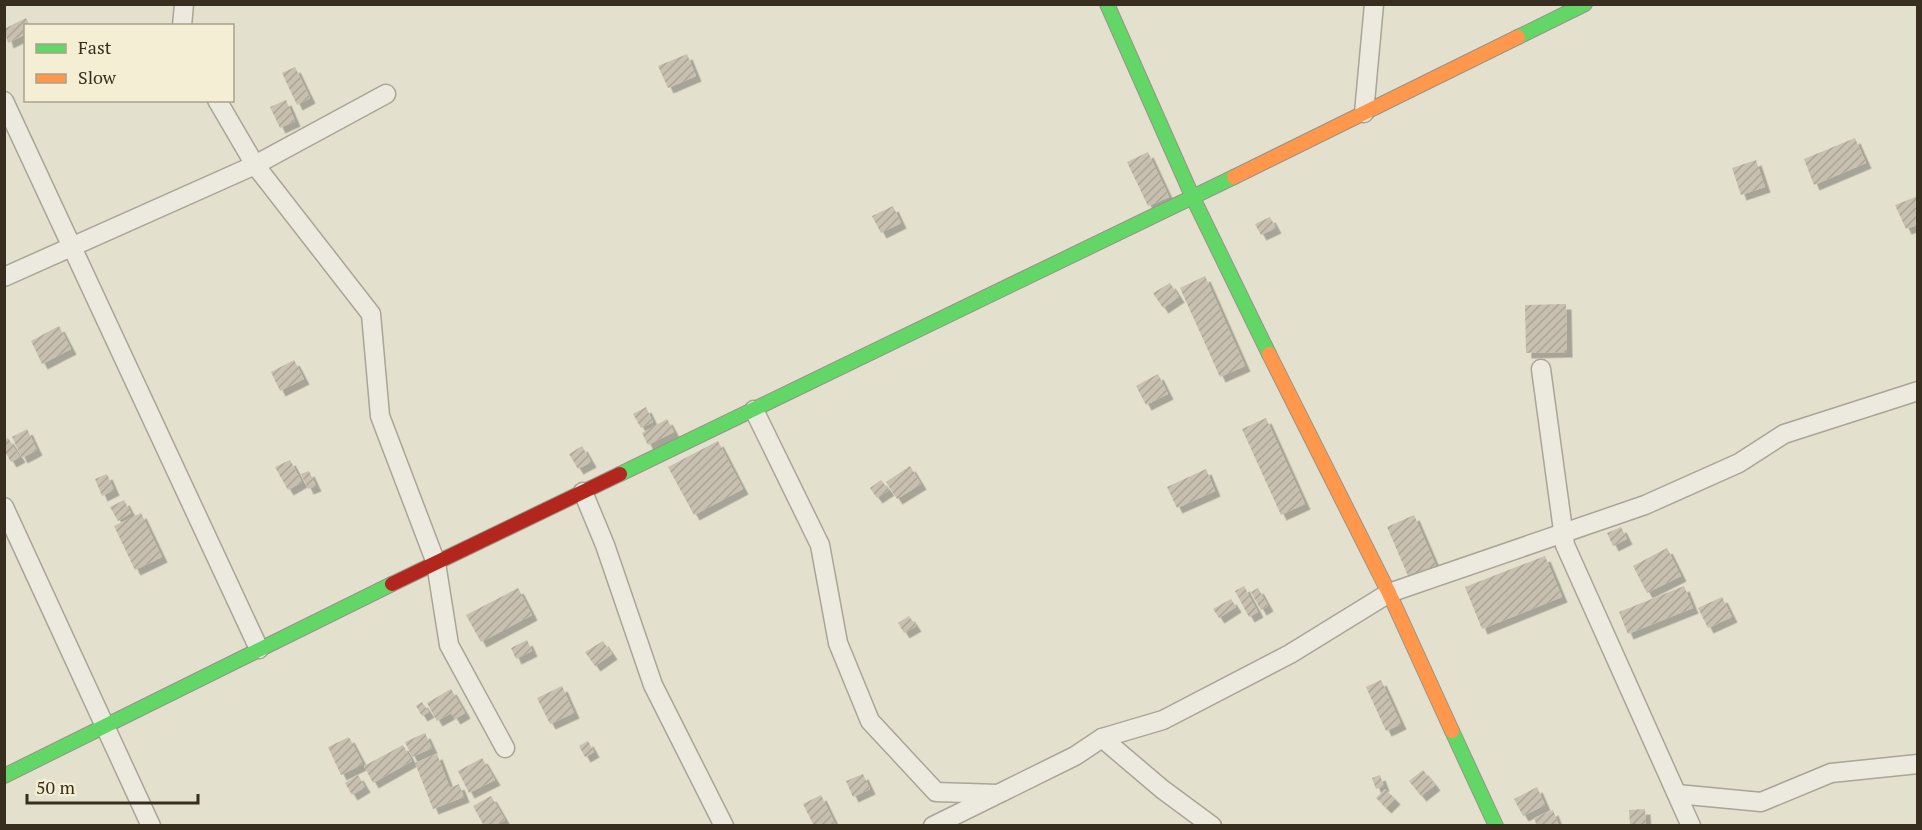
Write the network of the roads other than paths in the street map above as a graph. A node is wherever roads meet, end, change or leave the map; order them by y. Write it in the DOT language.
graph roads {
  1 [pos="184,4"];
  2 [pos="1107,4"];
  3 [pos="1374,4"];
  4 [pos="1586,4"];
  5 [pos="182,24"];
  6 [pos="386,94"];
  7 [pos="4,101"];
  8 [pos="218,102"];
  9 [pos="1364,113"];
  10 [pos="255,165"];
  11 [pos="1193,198"];
  12 [pos="71,245"];
  13 [pos="4,277"];
  14 [pos="1541,369"];
  15 [pos="1917,391"];
  16 [pos="754,410"];
  17 [pos="583,492"];
  18 [pos="4,507"];
  19 [pos="1563,535"];
  20 [pos="436,563"];
  21 [pos="1389,592"];
  22 [pos="259,649"];
  23 [pos="106,726"];
  24 [pos="1102,738"];
  25 [pos="505,748"];
  26 [pos="1917,764"];
  27 [pos="4,776"];
  28 [pos="998,794"];
  29 [pos="1677,794"];
  30 [pos="151,825"];
  31 [pos="724,825"];
  32 [pos="933,825"];
  33 [pos="1212,825"];
  34 [pos="1496,825"];
  35 [pos="1691,825"];
  1 -- 5 [label="street"];
  2 -- 11 [label="street"];
  3 -- 9 [label="street"];
  4 -- 9 [label="street"];
  6 -- 10 [label="street"];
  7 -- 12 [label="street"];
  8 -- 10 [label="street"];
  9 -- 11 [label="street"];
  10 -- 12 [label="street"];
  10 -- 20 [label="street"];
  11 -- 16 [label="street"];
  11 -- 21 [label="street"];
  12 -- 13 [label="street"];
  12 -- 22 [label="street"];
  14 -- 19 [label="street"];
  15 -- 19 [label="street"];
  16 -- 17 [label="street"];
  16 -- 28 [label="street"];
  17 -- 20 [label="street"];
  17 -- 31 [label="street"];
  18 -- 23 [label="street"];
  19 -- 21 [label="street"];
  19 -- 29 [label="street"];
  20 -- 22 [label="street"];
  20 -- 25 [label="street"];
  21 -- 24 [label="street"];
  21 -- 34 [label="street"];
  22 -- 23 [label="street"];
  23 -- 27 [label="street"];
  23 -- 30 [label="street"];
  24 -- 28 [label="street"];
  24 -- 33 [label="street"];
  26 -- 29 [label="street"];
  28 -- 32 [label="street"];
  29 -- 35 [label="street"];
}
